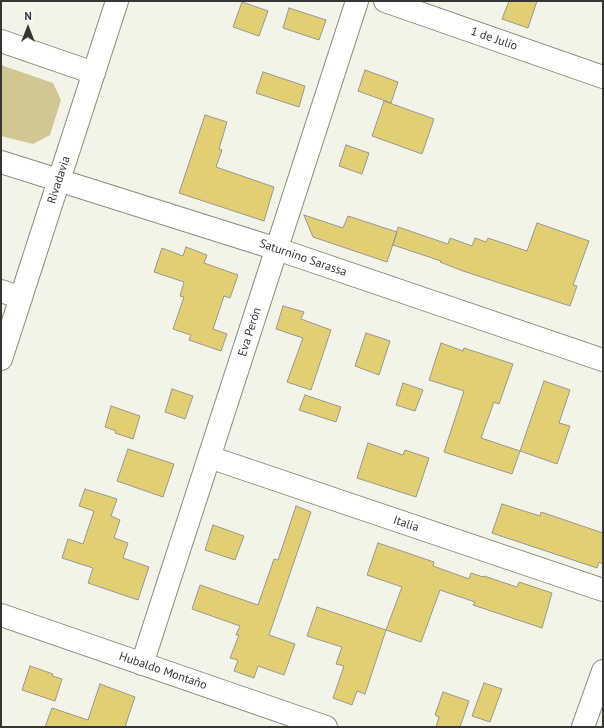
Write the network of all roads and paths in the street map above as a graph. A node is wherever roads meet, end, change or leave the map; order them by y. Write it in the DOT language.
graph roads {
  1 [pos="118,1"];
  2 [pos="357,1"];
  3 [pos="385,1"];
  4 [pos="1,41"];
  5 [pos="94,73"];
  6 [pos="603,77"];
  7 [pos="1,162"];
  8 [pos="59,180"];
  9 [pos="277,249"];
  10 [pos="11,295"];
  11 [pos="1,359"];
  12 [pos="603,360"];
  13 [pos="209,457"];
  14 [pos="603,590"];
  15 [pos="1,615"];
  16 [pos="142,664"];
  17 [pos="603,670"];
  18 [pos="326,727"];
  19 [pos="583,727"];
  1 -- 5 [label="street, Rivadavia"];
  2 -- 9 [label="street, Eva Perón"];
  3 -- 6 [label="street, 1 de Julio"];
  4 -- 5 [label="street"];
  5 -- 8 [label="street, Rivadavia"];
  7 -- 8 [label="street, Saturnino Sarassa"];
  8 -- 9 [label="street, Saturnino Sarassa"];
  8 -- 10 [label="street, Rivadavia"];
  9 -- 12 [label="street, Saturnino Sarassa"];
  9 -- 13 [label="street, Eva Perón"];
  10 -- 11 [label="street, Rivadavia"];
  13 -- 14 [label="street, Italia"];
  13 -- 16 [label="street, Eva Perón"];
  15 -- 16 [label="street, Hubaldo Montaño"];
  16 -- 18 [label="street, Hubaldo Montaño"];
  17 -- 19 [label="street"];
}
